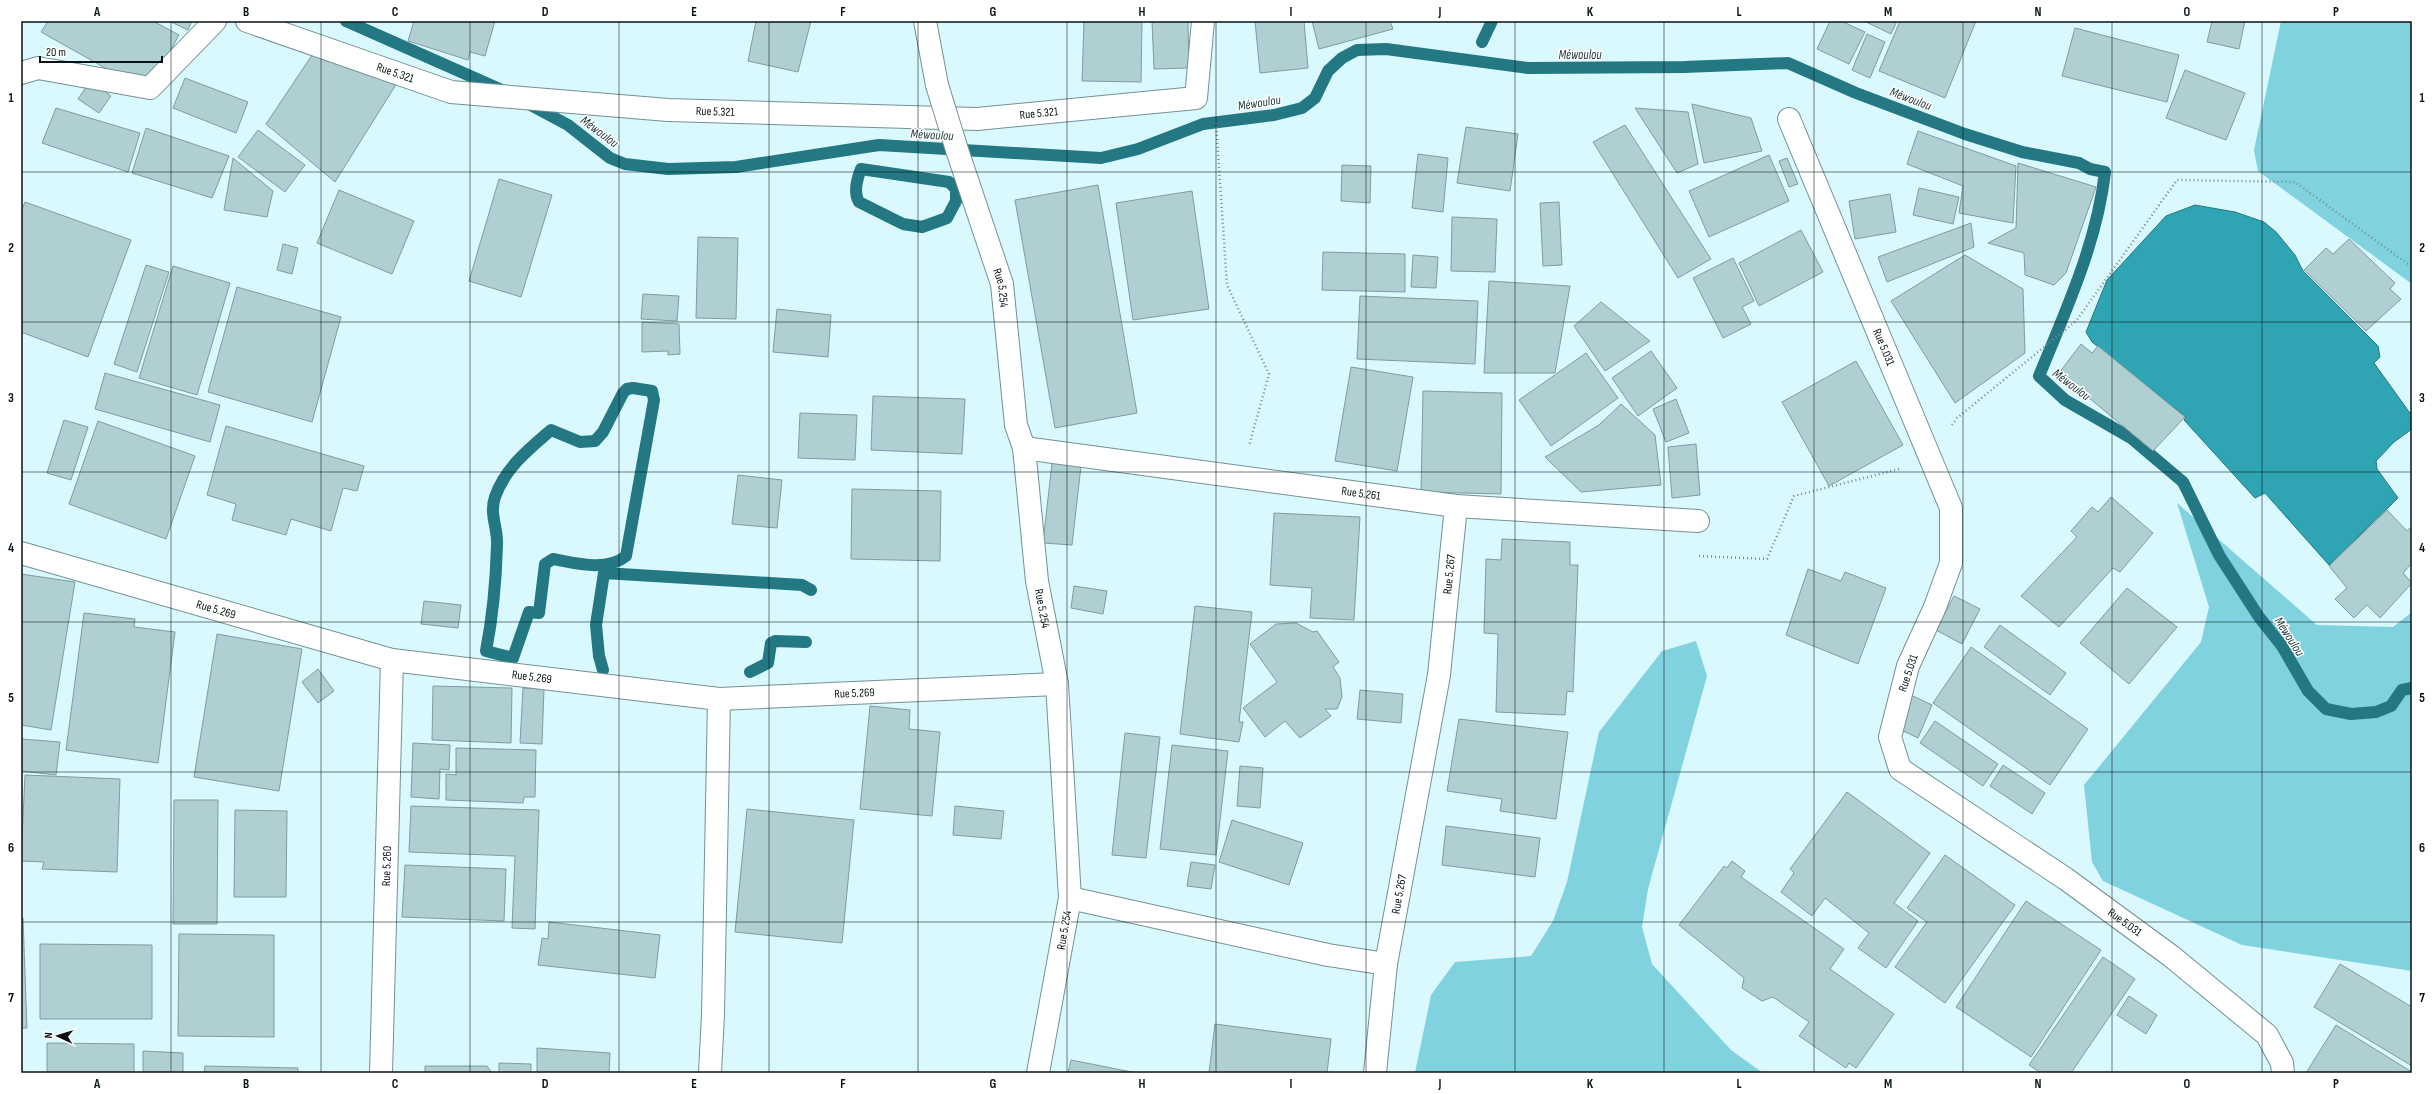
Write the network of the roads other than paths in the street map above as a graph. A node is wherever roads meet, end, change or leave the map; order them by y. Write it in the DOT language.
graph roads {
  1 [pos="215,21"];
  2 [pos="247,21"];
  3 [pos="925,21"];
  4 [pos="1203,21"];
  5 [pos="21,73"];
  6 [pos="1789,119"];
  7 [pos="1024,448"];
  8 [pos="1456,506"];
  9 [pos="1698,521"];
  10 [pos="21,552"];
  11 [pos="392,660"];
  12 [pos="1056,684"];
  13 [pos="719,699"];
  14 [pos="1070,898"];
  15 [pos="1386,964"];
  16 [pos="381,1073"];
  17 [pos="710,1073"];
  18 [pos="1038,1073"];
  19 [pos="1375,1073"];
  20 [pos="2283,1073"];
  1 -- 5 [label="street"];
  2 -- 4 [label="street, Rue 5.321"];
  3 -- 7 [label="street, Rue 5.254, bridge"];
  6 -- 20 [label="street, Rue 5.031"];
  7 -- 8 [label="street, Rue 5.261"];
  7 -- 12 [label="street, Rue 5.254"];
  8 -- 9 [label="street, Rue 5.261"];
  8 -- 15 [label="street, Rue 5.267"];
  10 -- 11 [label="street, Rue 5.269"];
  11 -- 13 [label="street, Rue 5.269"];
  11 -- 16 [label="street, Rue 5.260"];
  12 -- 13 [label="street, Rue 5.269"];
  12 -- 14 [label="street, Rue 5.254"];
  13 -- 17 [label="street"];
  14 -- 15 [label="street"];
  14 -- 18 [label="street, Rue 5.254"];
  15 -- 19 [label="street, Rue 5.267"];
}
